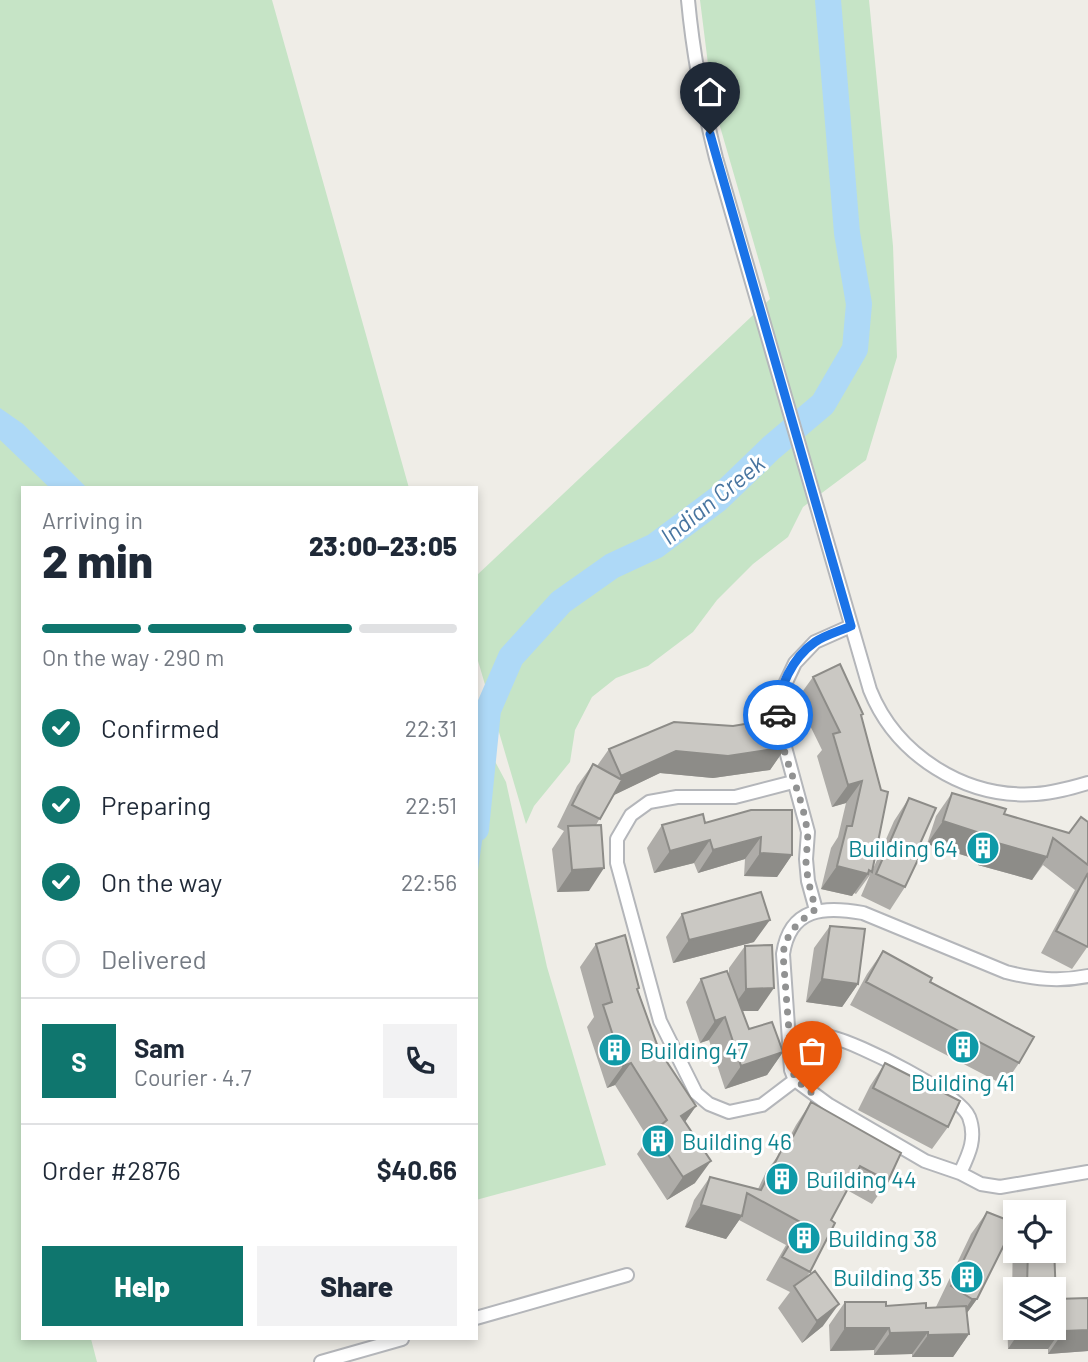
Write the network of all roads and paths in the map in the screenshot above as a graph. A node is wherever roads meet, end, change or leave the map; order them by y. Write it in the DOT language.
graph roads {
  1 [pos="688,0"];
  2 [pos="851,626"];
  3 [pos="793,782"];
  4 [pos="1088,783"];
  5 [pos="816,909"];
  6 [pos="1088,976"];
  7 [pos="789,1042"];
  8 [pos="796,1080"];
  9 [pos="1088,1172"];
  10 [pos="960,1173"];
  11 [pos="626,1275"];
  12 [pos="478,1317"];
  13 [pos="398,1340"];
  14 [pos="321,1362"];
  1 -- 2 [label="street"];
  2 -- 3 [label="street"];
  2 -- 4 [label="street"];
  3 -- 5 [label="street"];
  3 -- 8 [label="street"];
  5 -- 6 [label="street"];
  5 -- 7 [label="street"];
  7 -- 8 [label="street"];
  7 -- 10 [label="street"];
  8 -- 10 [label="street"];
  9 -- 10 [label="street"];
  11 -- 12 [label="street"];
  13 -- 14 [label="street"];
}
